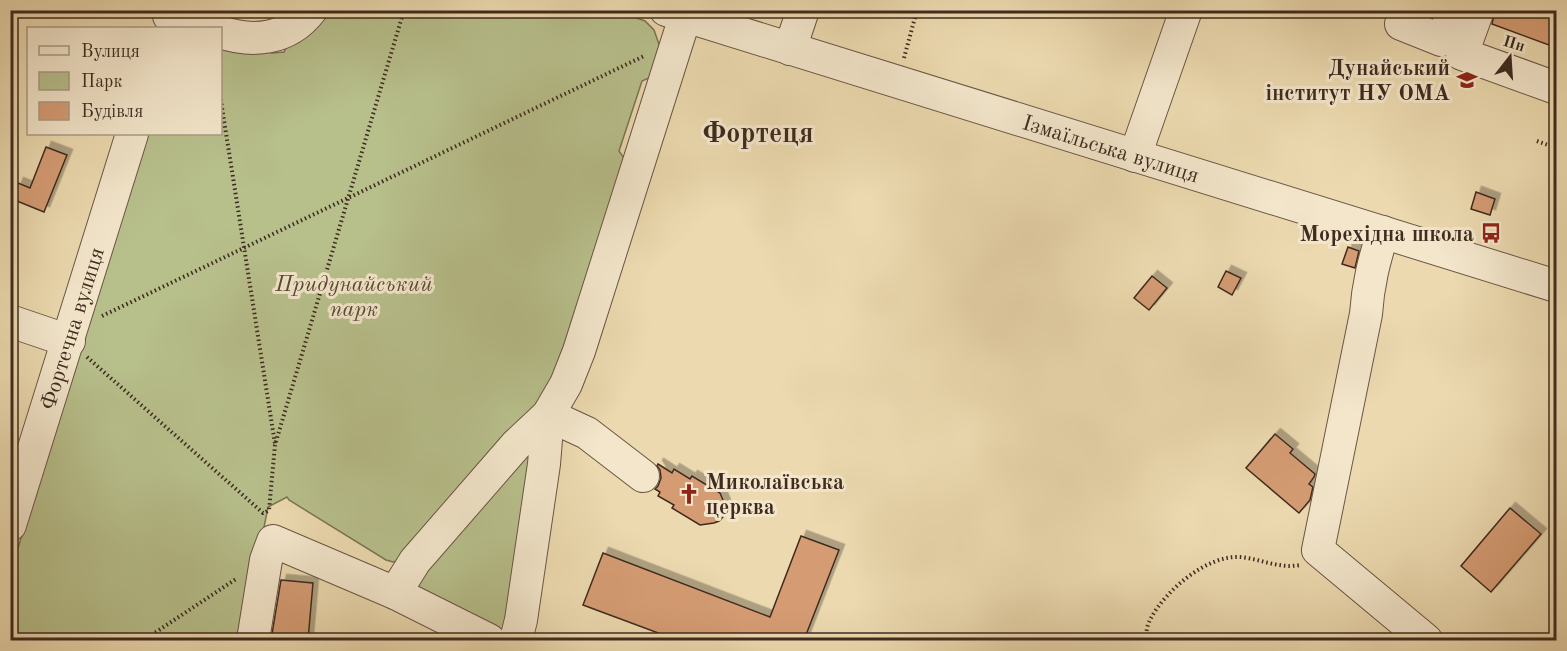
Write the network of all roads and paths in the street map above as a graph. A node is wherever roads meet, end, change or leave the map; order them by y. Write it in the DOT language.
graph roads {
  1 [pos="311,10"];
  2 [pos="404,10"];
  3 [pos="802,10"];
  4 [pos="917,10"];
  5 [pos="1186,10"];
  6 [pos="1455,10"];
  7 [pos="1478,10"];
  8 [pos="675,14"];
  9 [pos="168,18"];
  10 [pos="1401,24"];
  11 [pos="205,27"];
  12 [pos="222,33"];
  13 [pos="790,49"];
  14 [pos="648,55"];
  15 [pos="904,58"];
  16 [pos="1557,88"];
  17 [pos="222,108"];
  18 [pos="132,135"];
  19 [pos="1537,141"];
  20 [pos="1557,148"];
  21 [pos="1135,156"];
  22 [pos="349,198"];
  23 [pos="1383,232"];
  24 [pos="244,248"];
  25 [pos="1556,283"];
  26 [pos="98,318"];
  27 [pos="10,321"];
  28 [pos="69,341"];
  29 [pos="548,415"];
  30 [pos="275,446"];
  31 [pos="643,476"];
  32 [pos="10,525"];
  33 [pos="268,538"];
  34 [pos="1318,550"];
  35 [pos="395,593"];
  36 [pos="144,640"];
  37 [pos="253,640"];
  38 [pos="489,640"];
  39 [pos="516,640"];
  40 [pos="1146,640"];
  41 [pos="1426,640"];
  1 -- 12 [label="street"];
  2 -- 22 [label="path"];
  3 -- 13 [label="street"];
  4 -- 15 [label="path"];
  5 -- 21 [label="street"];
  6 -- 10 [label="street"];
  7 -- 16 [label="street"];
  8 -- 13 [label="street, Ізмаїльська вулиця"];
  8 -- 29 [label="street"];
  9 -- 11 [label="street"];
  13 -- 21 [label="street, Ізмаїльська вулиця"];
  14 -- 22 [label="path"];
  17 -- 24 [label="path"];
  18 -- 28 [label="street, Фортечна вулиця"];
  19 -- 20 [label="path"];
  21 -- 23 [label="street, Ізмаїльська вулиця"];
  22 -- 24 [label="path"];
  22 -- 30 [label="path"];
  23 -- 25 [label="street, Ізмаїльська вулиця"];
  23 -- 34 [label="street"];
  24 -- 26 [label="path"];
  24 -- 30 [label="path"];
  27 -- 28 [label="street"];
  28 -- 32 [label="street, Фортечна вулиця"];
  28 -- 33 [label="path"];
  29 -- 31 [label="street"];
  29 -- 35 [label="street"];
  29 -- 39 [label="street"];
  30 -- 33 [label="path"];
  33 -- 35 [label="street"];
  33 -- 36 [label="path"];
  33 -- 37 [label="street"];
  34 -- 40 [label="path"];
  34 -- 41 [label="street"];
  35 -- 38 [label="street"];
}
